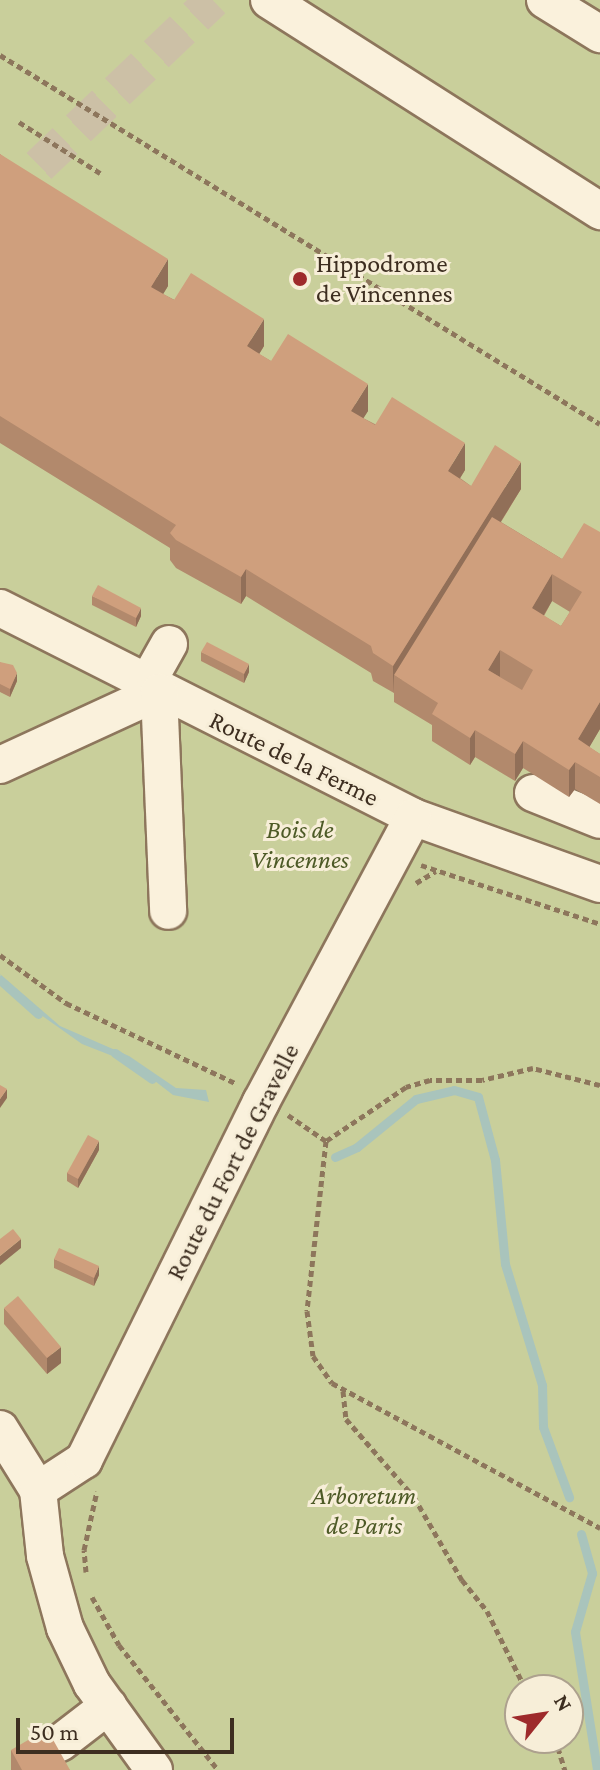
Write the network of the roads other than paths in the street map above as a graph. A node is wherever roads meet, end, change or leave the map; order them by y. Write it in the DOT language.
graph roads {
  1 [pos="269,0"];
  2 [pos="545,0"];
  3 [pos="600,34"];
  4 [pos="600,211"];
  5 [pos="0,608"];
  6 [pos="169,644"];
  7 [pos="153,688"];
  8 [pos="0,765"];
  9 [pos="533,793"];
  10 [pos="413,817"];
  11 [pos="600,820"];
  12 [pos="600,884"];
  13 [pos="168,911"];
  14 [pos="0,1429"];
  15 [pos="38,1490"];
  16 [pos="108,1706"];
  17 [pos="60,1743"];
  18 [pos="154,1770"];
  1 -- 4 [label="street"];
  2 -- 3 [label="street"];
  5 -- 7 [label="street, Route de la Ferme"];
  6 -- 7 [label="street"];
  7 -- 8 [label="street"];
  7 -- 10 [label="street, Route de la Ferme"];
  7 -- 13 [label="street"];
  9 -- 11 [label="street"];
  10 -- 12 [label="street, Route de la Ferme"];
  10 -- 15 [label="street, Route du Fort de Gravelle"];
  14 -- 15 [label="street"];
  15 -- 16 [label="street"];
  16 -- 17 [label="street"];
  16 -- 18 [label="street"];
}
